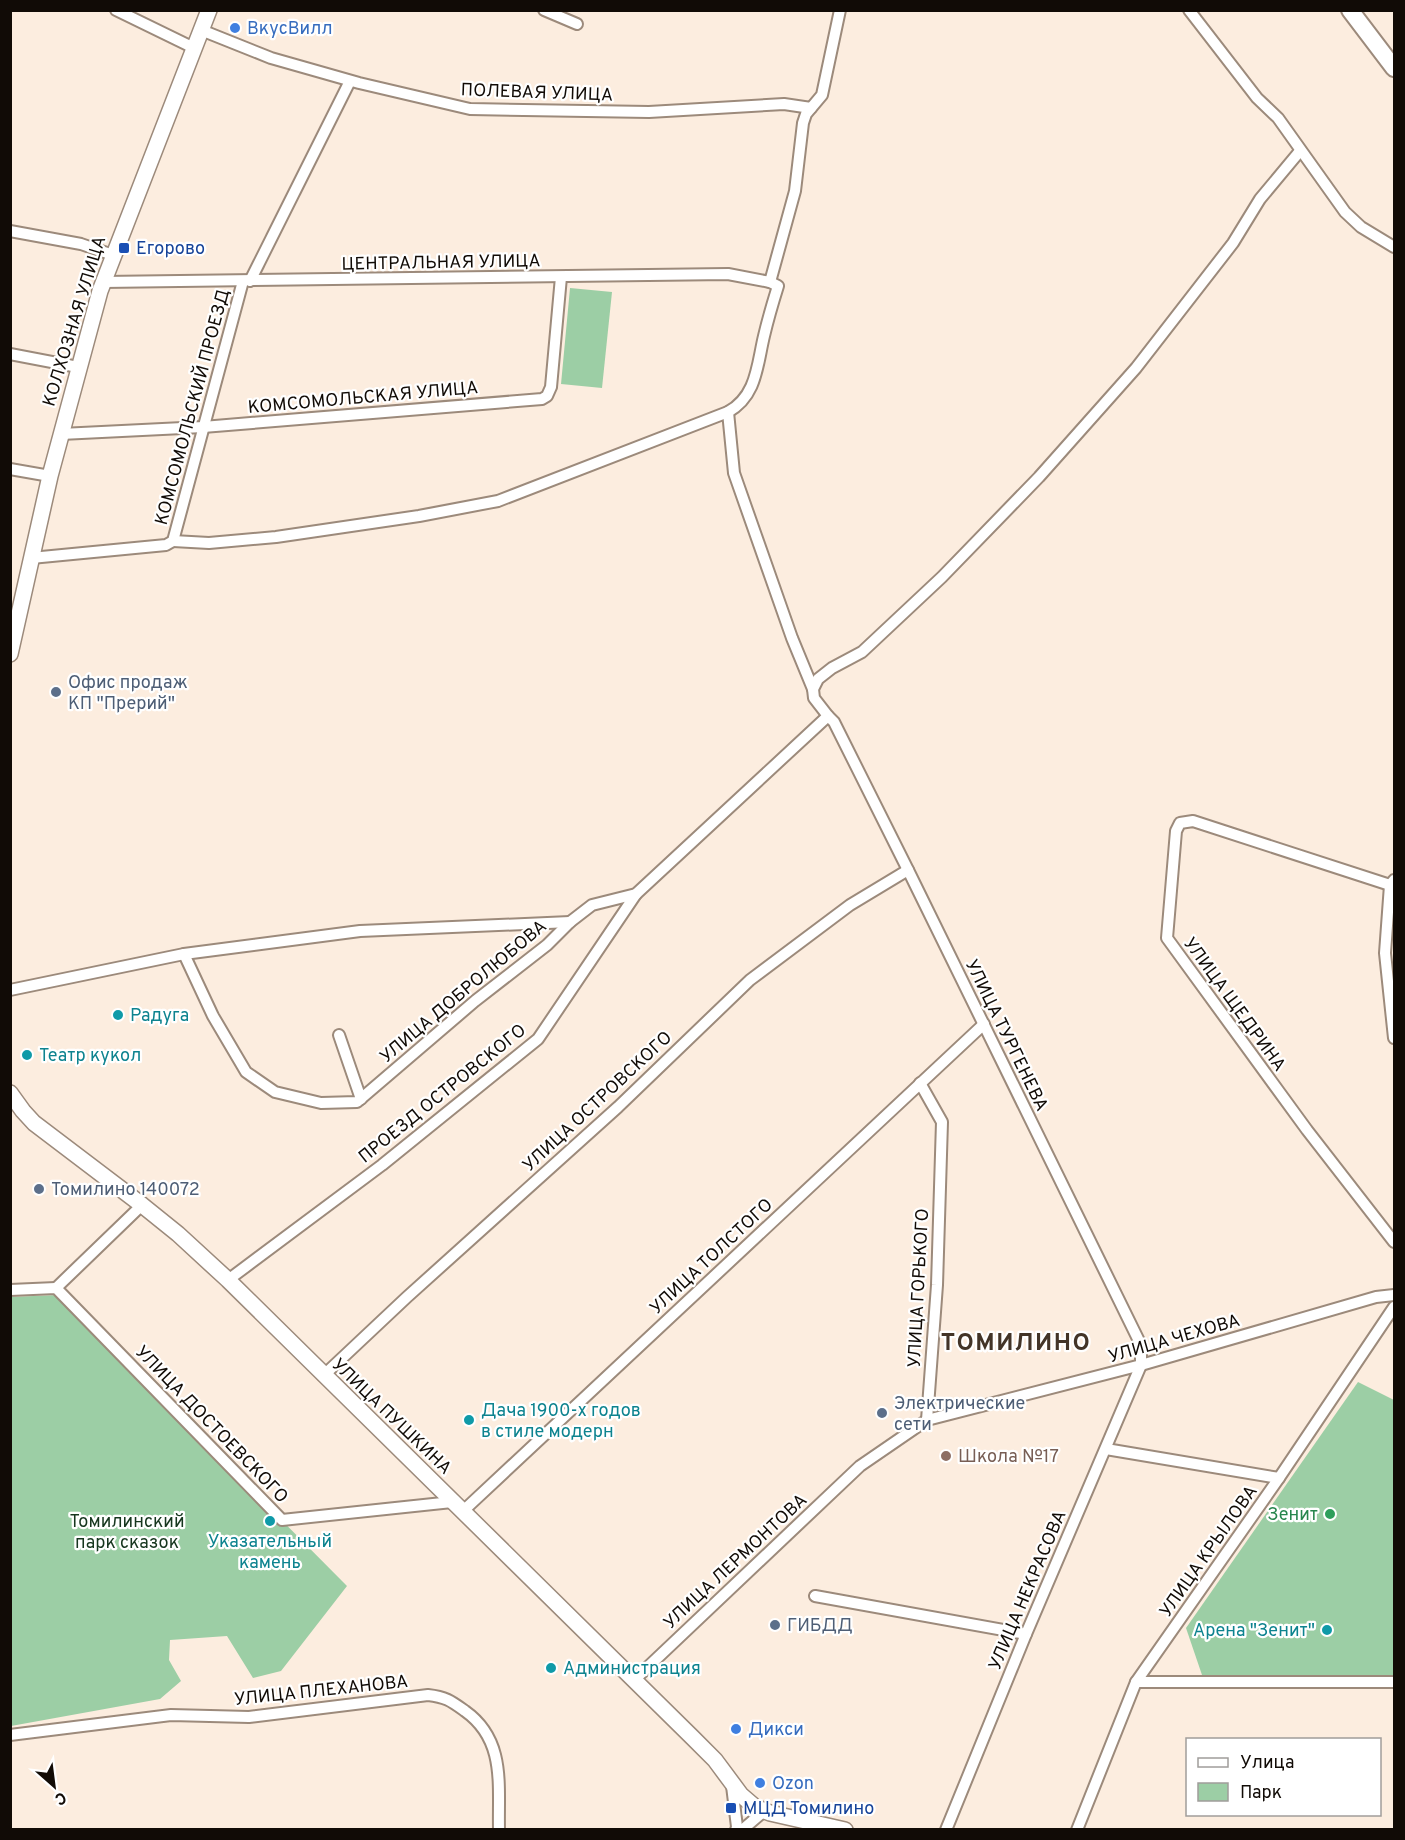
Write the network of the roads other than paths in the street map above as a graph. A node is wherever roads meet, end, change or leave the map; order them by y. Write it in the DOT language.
graph roads {
  1 [pos="116,10"];
  2 [pos="209,10"];
  3 [pos="544,10"];
  4 [pos="840,10"];
  5 [pos="1189,10"];
  6 [pos="1350,10"];
  7 [pos="1361,10"];
  8 [pos="577,24"];
  9 [pos="201,30"];
  10 [pos="194,48"];
  11 [pos="1395,51"];
  12 [pos="1395,68"];
  13 [pos="350,81"];
  14 [pos="811,108"];
  15 [pos="1300,151"];
  16 [pos="10,231"];
  17 [pos="1395,247"];
  18 [pos="113,255"];
  19 [pos="561,278"];
  20 [pos="247,281"];
  21 [pos="103,282"];
  22 [pos="774,284"];
  23 [pos="10,354"];
  24 [pos="78,367"];
  25 [pos="728,412"];
  26 [pos="203,427"];
  27 [pos="61,434"];
  28 [pos="10,469"];
  29 [pos="50,476"];
  30 [pos="173,541"];
  31 [pos="31,558"];
  32 [pos="10,654"];
  33 [pos="813,689"];
  34 [pos="831,719"];
  35 [pos="909,870"];
  36 [pos="1392,882"];
  37 [pos="636,894"];
  38 [pos="570,922"];
  39 [pos="184,954"];
  40 [pos="10,990"];
  41 [pos="984,1024"];
  42 [pos="339,1035"];
  43 [pos="1395,1038"];
  44 [pos="920,1083"];
  45 [pos="10,1093"];
  46 [pos="361,1099"];
  47 [pos="142,1205"];
  48 [pos="1395,1242"];
  49 [pos="228,1280"];
  50 [pos="56,1288"];
  51 [pos="10,1290"];
  52 [pos="1395,1295"];
  53 [pos="1395,1307"];
  54 [pos="1142,1365"];
  55 [pos="323,1376"];
  56 [pos="927,1420"];
  57 [pos="1106,1449"];
  58 [pos="1279,1478"];
  59 [pos="457,1507"];
  60 [pos="815,1596"];
  61 [pos="1026,1634"];
  62 [pos="633,1681"];
  63 [pos="1136,1682"];
  64 [pos="1395,1682"];
  65 [pos="10,1735"];
  66 [pos="732,1782"];
  67 [pos="763,1812"];
  68 [pos="499,1830"];
  69 [pos="736,1830"];
  70 [pos="742,1830"];
  71 [pos="845,1830"];
  72 [pos="946,1830"];
  73 [pos="1077,1830"];
  1 -- 10 [label="street"];
  2 -- 9 [label="main road, КОЛХОЗНАЯ УЛИЦА"];
  3 -- 8 [label="street"];
  4 -- 14 [label="street"];
  5 -- 15 [label="street"];
  6 -- 12 [label="main road"];
  7 -- 11 [label="main road"];
  9 -- 10 [label="main road, КОЛХОЗНАЯ УЛИЦА"];
  9 -- 13 [label="street, ПОЛЕВАЯ УЛИЦА"];
  10 -- 18 [label="main road, КОЛХОЗНАЯ УЛИЦА"];
  13 -- 14 [label="street, ПОЛЕВАЯ УЛИЦА"];
  13 -- 20 [label="street, КОМСОМОЛЬСКИЙ ПРОЕЗД"];
  14 -- 22 [label="street"];
  15 -- 17 [label="street"];
  15 -- 33 [label="street"];
  16 -- 18 [label="street"];
  18 -- 21 [label="main road, КОЛХОЗНАЯ УЛИЦА"];
  19 -- 20 [label="street, ЦЕНТРАЛЬНАЯ УЛИЦА"];
  19 -- 22 [label="street, ЦЕНТРАЛЬНАЯ УЛИЦА"];
  19 -- 26 [label="street, КОМСОМОЛЬСКАЯ УЛИЦА"];
  20 -- 21 [label="street, ЦЕНТРАЛЬНАЯ УЛИЦА"];
  20 -- 26 [label="street, КОМСОМОЛЬСКИЙ ПРОЕЗД"];
  21 -- 24 [label="main road, КОЛХОЗНАЯ УЛИЦА"];
  22 -- 25 [label="street"];
  23 -- 24 [label="street"];
  24 -- 27 [label="main road, КОЛХОЗНАЯ УЛИЦА"];
  25 -- 30 [label="street"];
  25 -- 33 [label="street, УЛИЦА ТУРГЕНЕВА"];
  26 -- 27 [label="street, КОМСОМОЛЬСКАЯ УЛИЦА"];
  26 -- 30 [label="street, КОМСОМОЛЬСКИЙ ПРОЕЗД"];
  27 -- 29 [label="main road, КОЛХОЗНАЯ УЛИЦА"];
  28 -- 29 [label="street"];
  29 -- 31 [label="main road, КОЛХОЗНАЯ УЛИЦА"];
  30 -- 31 [label="street, КОМСОМОЛЬСКИЙ ПРОЕЗД"];
  31 -- 32 [label="main road, КОЛХОЗНАЯ УЛИЦА"];
  33 -- 34 [label="street, УЛИЦА ТУРГЕНЕВА"];
  34 -- 35 [label="street, УЛИЦА ТУРГЕНЕВА"];
  34 -- 37 [label="street, ПРОЕЗД ОСТРОВСКОГО"];
  35 -- 41 [label="street, УЛИЦА ТУРГЕНЕВА"];
  35 -- 55 [label="street, УЛИЦА ОСТРОВСКОГО"];
  36 -- 43 [label="street"];
  36 -- 48 [label="street, УЛИЦА ЩЕДРИНА"];
  37 -- 38 [label="street"];
  37 -- 49 [label="street, ПРОЕЗД ОСТРОВСКОГО"];
  38 -- 39 [label="street, УЛИЦА ДОБРОЛЮБОВА"];
  38 -- 46 [label="street, УЛИЦА ДОБРОЛЮБОВА"];
  39 -- 40 [label="street, УЛИЦА ДОБРОЛЮБОВА"];
  39 -- 46 [label="street"];
  41 -- 44 [label="street, УЛИЦА ТОЛСТОГО"];
  41 -- 54 [label="street, УЛИЦА ТУРГЕНЕВА"];
  42 -- 46 [label="street"];
  44 -- 56 [label="street, УЛИЦА ГОРЬКОГО"];
  44 -- 59 [label="street, УЛИЦА ТОЛСТОГО"];
  45 -- 47 [label="main road, УЛИЦА ПУШКИНА"];
  47 -- 49 [label="main road, УЛИЦА ПУШКИНА"];
  47 -- 50 [label="street"];
  49 -- 55 [label="main road, УЛИЦА ПУШКИНА"];
  50 -- 51 [label="street"];
  50 -- 59 [label="street, УЛИЦА ДОСТОЕВСКОГО"];
  52 -- 54 [label="street, УЛИЦА ЧЕХОВА"];
  53 -- 58 [label="street, УЛИЦА КРЫЛОВА"];
  54 -- 56 [label="street, УЛИЦА ЧЕХОВА"];
  54 -- 57 [label="street, УЛИЦА НЕКРАСОВА"];
  55 -- 59 [label="main road, УЛИЦА ПУШКИНА"];
  56 -- 62 [label="street, УЛИЦА ЛЕРМОНТОВА"];
  57 -- 58 [label="street"];
  57 -- 61 [label="street, УЛИЦА НЕКРАСОВА"];
  58 -- 63 [label="street, УЛИЦА КРЫЛОВА"];
  59 -- 62 [label="main road, УЛИЦА ПУШКИНА"];
  60 -- 61 [label="street"];
  61 -- 72 [label="street, УЛИЦА НЕКРАСОВА"];
  62 -- 66 [label="main road, УЛИЦА ПУШКИНА"];
  63 -- 64 [label="street"];
  63 -- 73 [label="street, УЛИЦА КРЫЛОВА"];
  65 -- 68 [label="street, УЛИЦА ПЛЕХАНОВА"];
  66 -- 67 [label="main road, УЛИЦА ПУШКИНА"];
  66 -- 69 [label="street"];
  67 -- 70 [label="street"];
  67 -- 71 [label="main road"];
}
